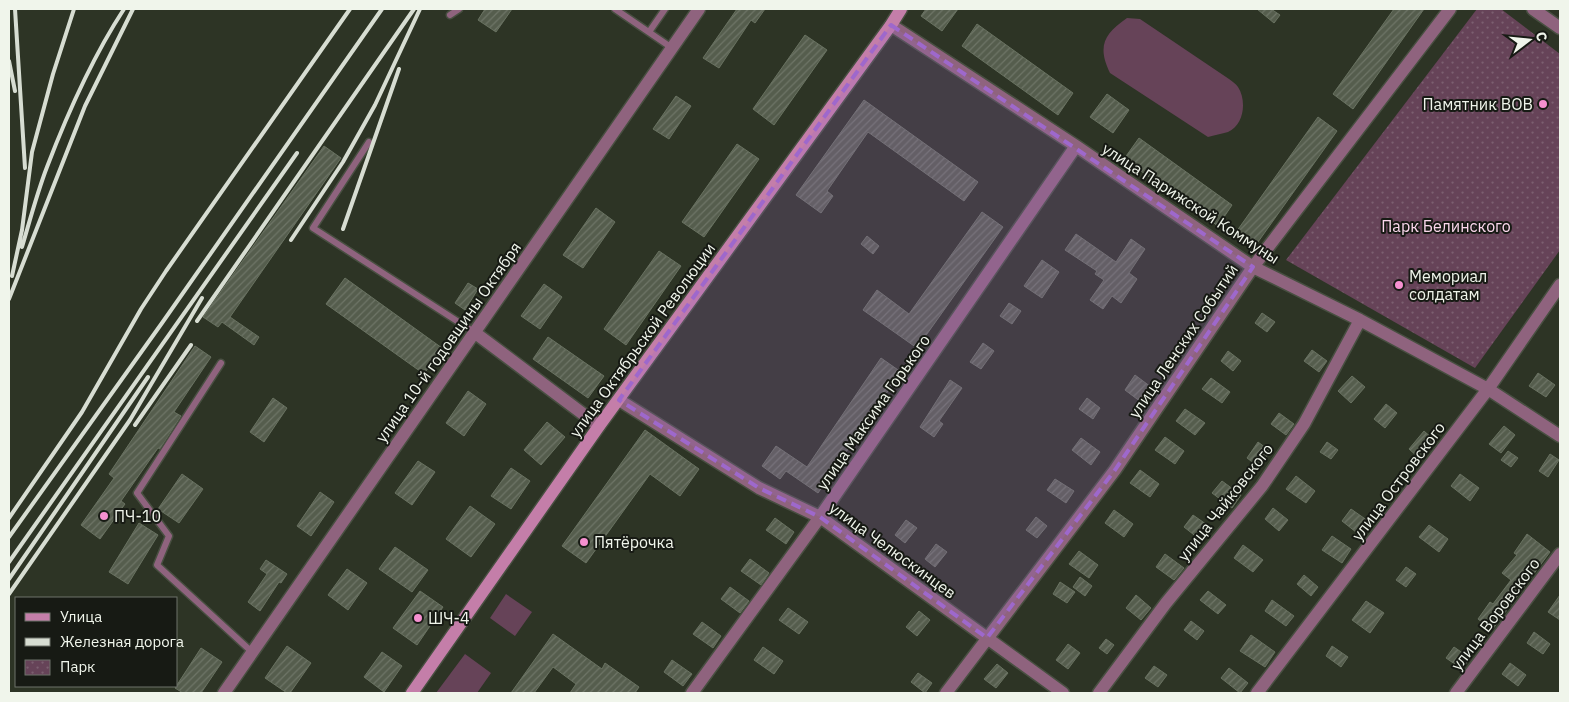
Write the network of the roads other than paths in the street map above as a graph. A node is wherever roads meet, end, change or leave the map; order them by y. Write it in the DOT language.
graph roads {
  1 [pos="459,9"];
  2 [pos="615,9"];
  3 [pos="665,9"];
  4 [pos="699,9"];
  5 [pos="901,9"];
  6 [pos="1450,9"];
  7 [pos="1533,9"];
  8 [pos="450,15"];
  9 [pos="891,25"];
  10 [pos="1560,28"];
  11 [pos="649,32"];
  12 [pos="672,48"];
  13 [pos="369,142"];
  14 [pos="1076,146"];
  15 [pos="1253,267"];
  16 [pos="1560,285"];
  17 [pos="1360,320"];
  18 [pos="474,332"];
  19 [pos="221,363"];
  20 [pos="1488,389"];
  21 [pos="619,400"];
  22 [pos="599,426"];
  23 [pos="1560,436"];
  24 [pos="820,517"];
  25 [pos="1560,554"];
  26 [pos="987,638"];
  27 [pos="252,652"];
  28 [pos="224,693"];
  29 [pos="412,693"];
  30 [pos="692,693"];
  31 [pos="946,693"];
  32 [pos="1063,693"];
  33 [pos="1098,693"];
  34 [pos="1257,693"];
  35 [pos="1456,693"];
  1 -- 8 [label="lane"];
  2 -- 11 [label="lane"];
  3 -- 11 [label="lane"];
  4 -- 12 [label="street, улица 10-й годовщины Октября"];
  5 -- 9 [label="street, улица Октябрьской Революции"];
  6 -- 15 [label="street, улица Ленских Событий"];
  7 -- 10 [label="street"];
  9 -- 14 [label="street, улица Парижской Коммуны"];
  9 -- 21 [label="street, улица Октябрьской Революции"];
  11 -- 12 [label="lane"];
  12 -- 18 [label="street, улица 10-й годовщины Октября"];
  13 -- 18 [label="lane"];
  14 -- 15 [label="street, улица Парижской Коммуны"];
  14 -- 24 [label="street, улица Максима Горького"];
  15 -- 17 [label="street, улица Парижской Коммуны"];
  15 -- 26 [label="street, улица Ленских Событий"];
  16 -- 20 [label="street, улица Островского"];
  17 -- 20 [label="street, улица Парижской Коммуны"];
  17 -- 33 [label="street, улица Чайковского"];
  18 -- 22 [label="street"];
  18 -- 27 [label="street, улица 10-й годовщины Октября"];
  19 -- 27 [label="lane"];
  20 -- 23 [label="street, улица Парижской Коммуны"];
  20 -- 34 [label="street, улица Островского"];
  21 -- 22 [label="street, улица Октябрьской Революции"];
  21 -- 24 [label="street, улица Челюскинцев"];
  22 -- 29 [label="street, улица Октябрьской Революции"];
  24 -- 26 [label="street, улица Челюскинцев"];
  24 -- 30 [label="street, улица Максима Горького"];
  25 -- 35 [label="street, улица Воровского"];
  26 -- 31 [label="street, улица Ленских Событий"];
  26 -- 32 [label="street, улица Челюскинцев"];
  27 -- 28 [label="street, улица 10-й годовщины Октября"];
}
